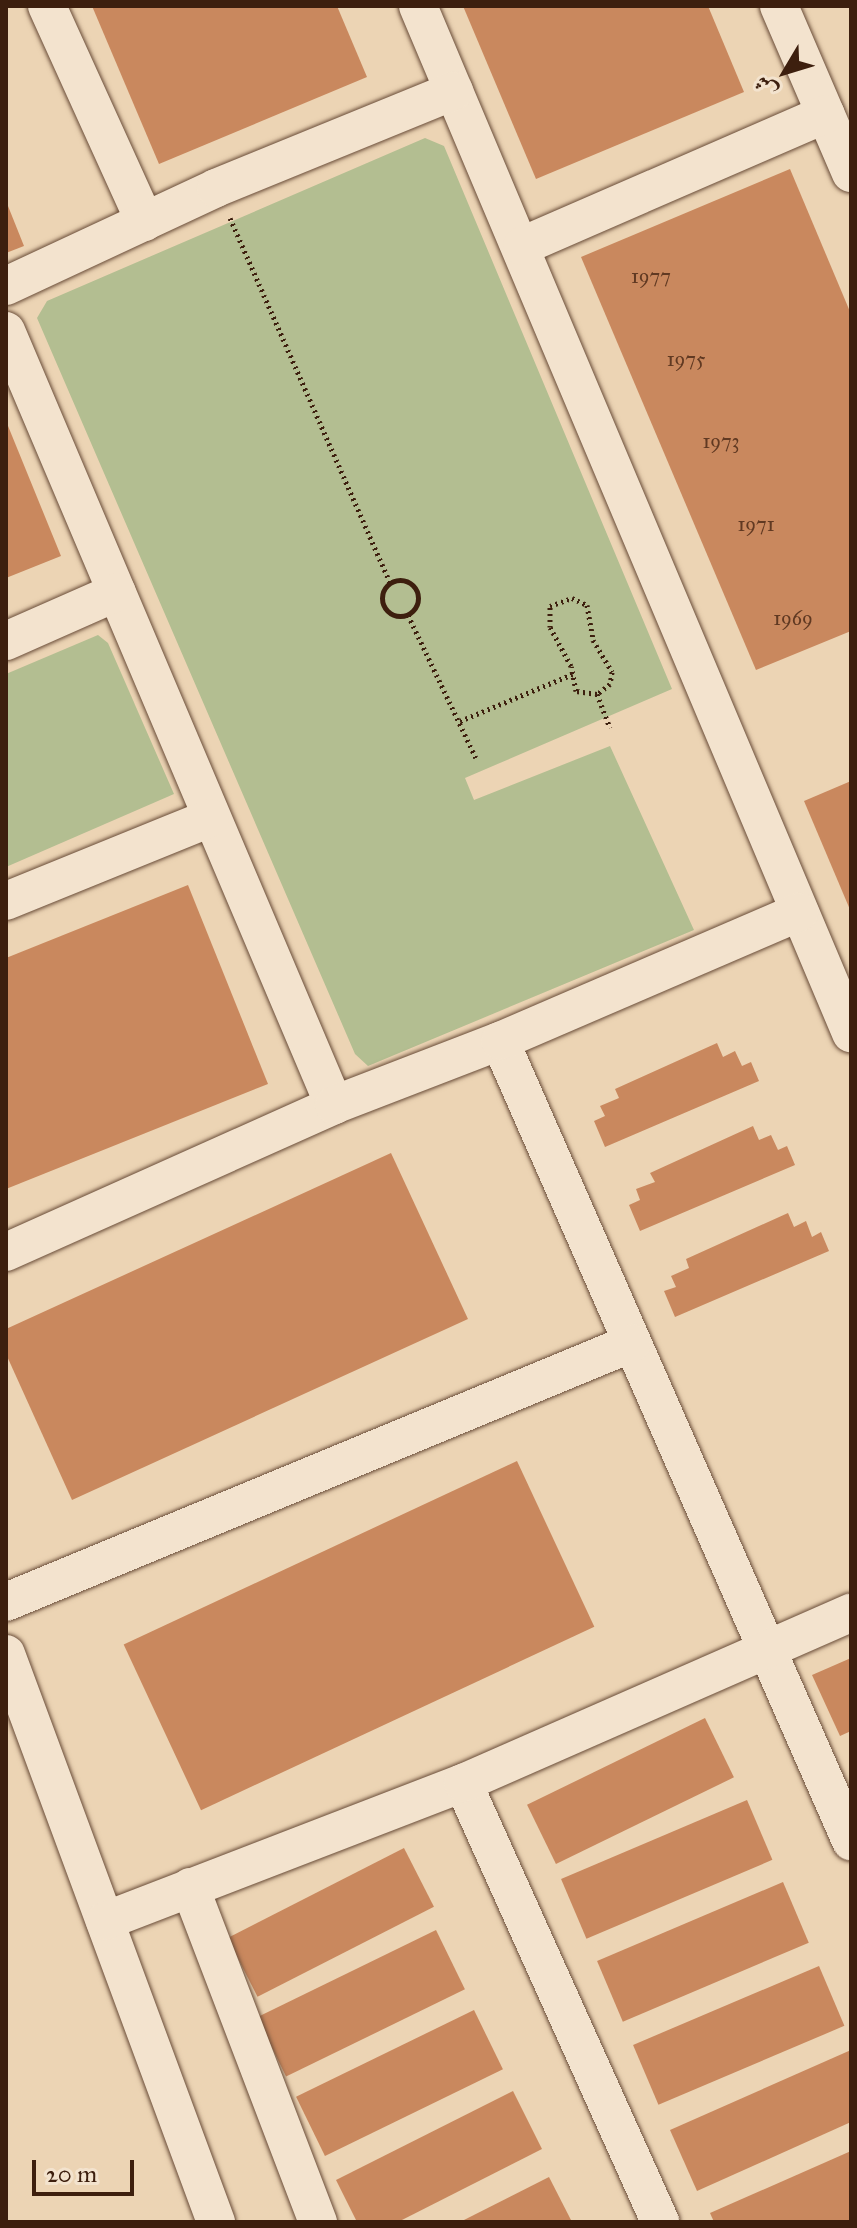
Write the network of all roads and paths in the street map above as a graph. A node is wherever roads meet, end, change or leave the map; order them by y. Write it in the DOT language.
graph roads {
  1 [pos="47,6"];
  2 [pos="418,6"];
  3 [pos="779,6"];
  4 [pos="454,91"];
  5 [pos="826,114"];
  6 [pos="851,173"];
  7 [pos="216,188"];
  8 [pos="145,222"];
  9 [pos="522,246"];
  10 [pos="6,286"];
  11 [pos="6,331"];
  12 [pos="390,582"];
  13 [pos="117,592"];
  14 [pos="408,615"];
  15 [pos="6,641"];
  16 [pos="573,674"];
  17 [pos="597,694"];
  18 [pos="459,721"];
  19 [pos="610,728"];
  20 [pos="476,758"];
  21 [pos="210,818"];
  22 [pos="6,901"];
  23 [pos="799,912"];
  24 [pos="851,1033"];
  25 [pos="500,1041"];
  26 [pos="334,1105"];
  27 [pos="6,1252"];
  28 [pos="632,1343"];
  29 [pos="6,1602"];
  30 [pos="851,1613"];
  31 [pos="769,1650"];
  32 [pos="6,1654"];
  33 [pos="463,1783"];
  34 [pos="851,1841"];
  35 [pos="190,1887"];
  36 [pos="105,1921"];
  37 [pos="216,2222"];
  38 [pos="318,2222"];
  39 [pos="660,2222"];
  1 -- 8 [label="street"];
  2 -- 4 [label="street"];
  3 -- 5 [label="street"];
  4 -- 7 [label="street"];
  4 -- 9 [label="street"];
  5 -- 6 [label="street"];
  5 -- 9 [label="street"];
  7 -- 8 [label="street"];
  7 -- 12 [label="path"];
  8 -- 10 [label="street"];
  9 -- 23 [label="street"];
  11 -- 13 [label="street"];
  12 -- 14 [label="path"];
  12 -- 14 [label="path"];
  13 -- 15 [label="street"];
  13 -- 21 [label="street"];
  14 -- 18 [label="path"];
  16 -- 17 [label="path"];
  16 -- 17 [label="path"];
  16 -- 18 [label="path"];
  17 -- 19 [label="path"];
  18 -- 20 [label="path"];
  21 -- 22 [label="street"];
  21 -- 26 [label="street"];
  23 -- 24 [label="street"];
  23 -- 25 [label="street"];
  25 -- 26 [label="street"];
  25 -- 28 [label="street"];
  26 -- 27 [label="street"];
  28 -- 29 [label="street"];
  28 -- 31 [label="street"];
  30 -- 31 [label="street"];
  31 -- 33 [label="street"];
  31 -- 34 [label="street"];
  32 -- 36 [label="street"];
  33 -- 35 [label="street"];
  33 -- 39 [label="street"];
  35 -- 36 [label="street"];
  35 -- 38 [label="street"];
  36 -- 37 [label="street"];
}
